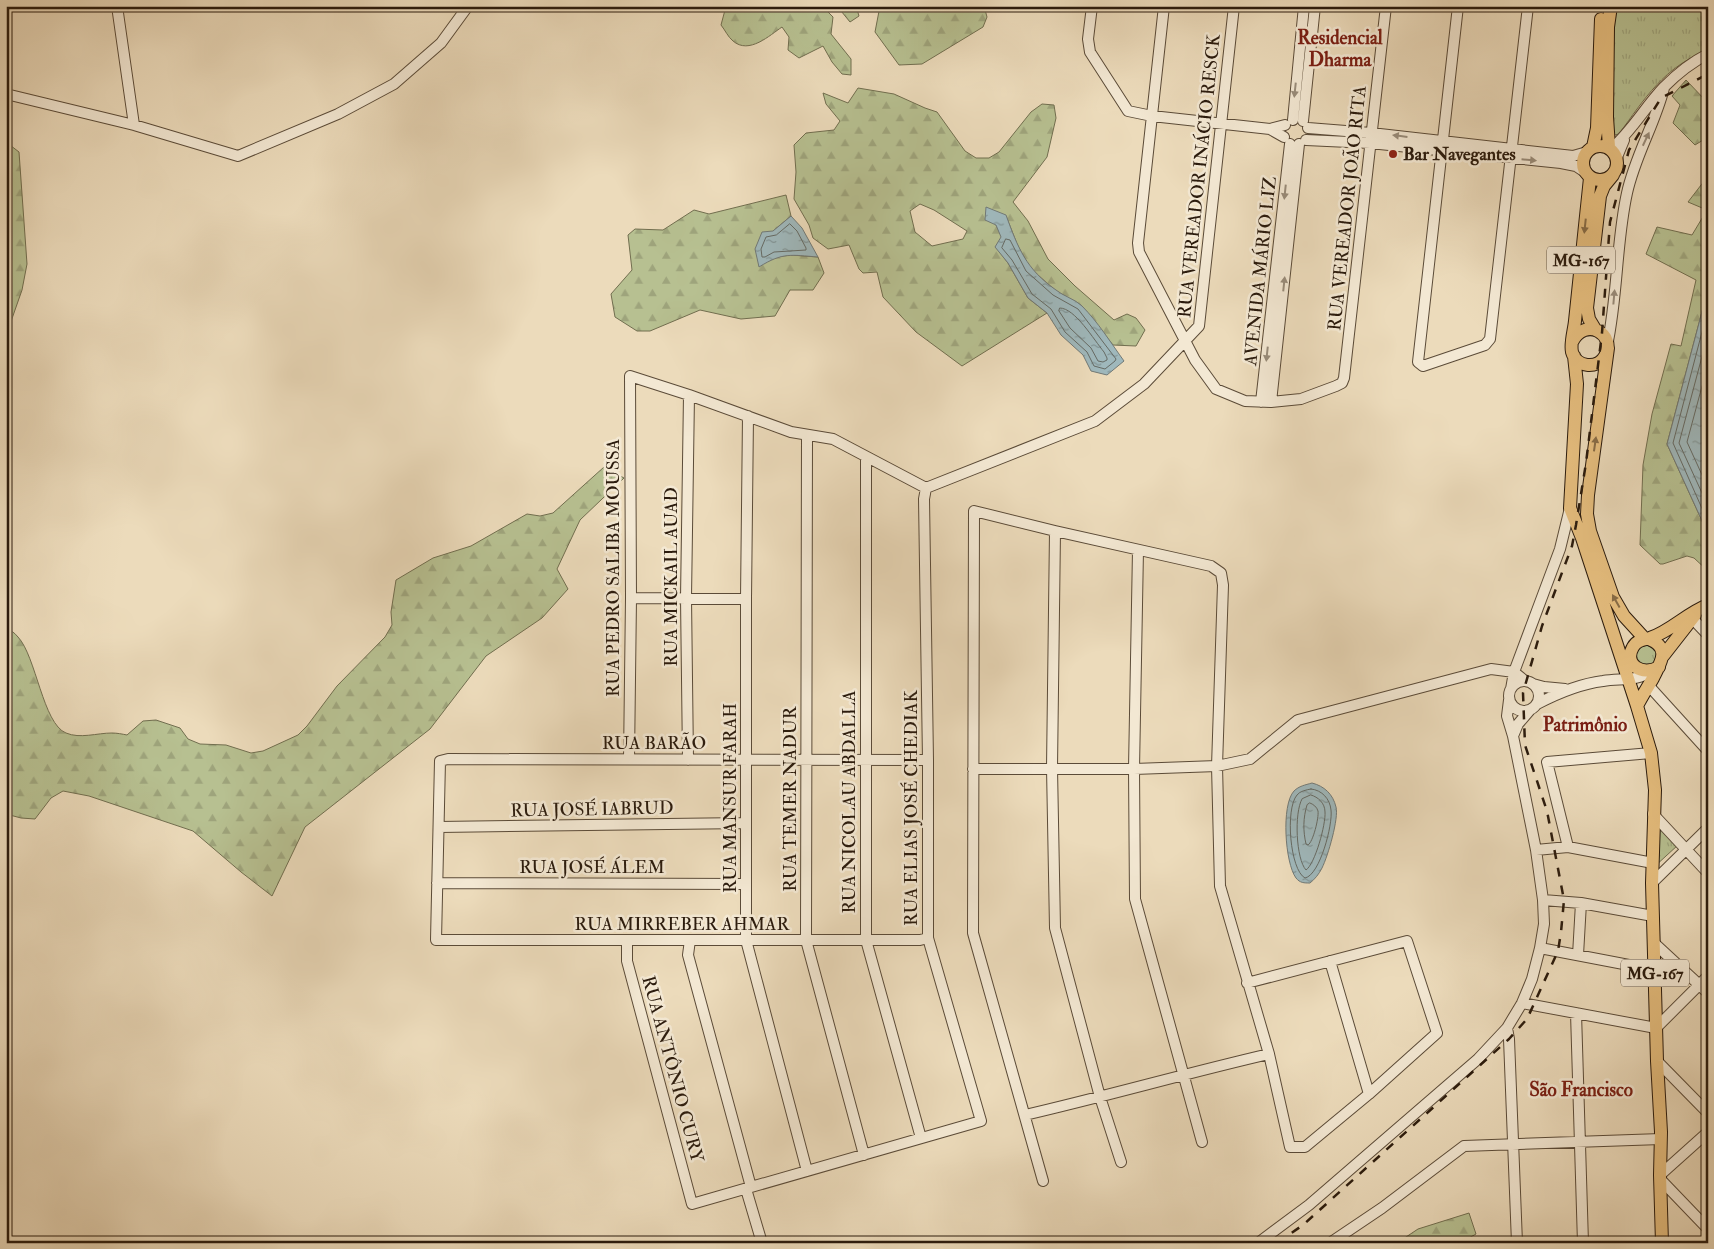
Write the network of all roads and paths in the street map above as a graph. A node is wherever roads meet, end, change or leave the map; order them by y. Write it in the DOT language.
graph roads {
  1 [pos="116,6"];
  2 [pos="468,6"];
  3 [pos="1092,6"];
  4 [pos="1164,6"];
  5 [pos="1234,6"];
  6 [pos="1304,6"];
  7 [pos="1315,6"];
  8 [pos="1386,6"];
  9 [pos="1458,6"];
  10 [pos="1528,6"];
  11 [pos="1603,6"];
  12 [pos="1611,6"];
  13 [pos="1708,54"];
  14 [pos="1703,61"];
  15 [pos="1664,88"];
  16 [pos="6,94"];
  17 [pos="1152,116"];
  18 [pos="134,124"];
  19 [pos="1221,124"];
  20 [pos="1297,124"];
  21 [pos="1270,129"];
  22 [pos="1371,138"];
  23 [pos="1295,141"];
  24 [pos="1442,147"];
  25 [pos="1590,149"];
  26 [pos="1612,151"];
  27 [pos="1512,154"];
  28 [pos="1588,175"];
  29 [pos="1613,175"];
  30 [pos="1595,329"];
  31 [pos="1186,340"];
  32 [pos="1572,342"];
  33 [pos="1608,347"];
  34 [pos="1574,356"];
  35 [pos="689,395"];
  36 [pos="1266,402"];
  37 [pos="748,416"];
  38 [pos="807,436"];
  39 [pos="866,458"];
  40 [pos="926,488"];
  41 [pos="1570,508"];
  42 [pos="1055,531"];
  43 [pos="1138,550"];
  44 [pos="630,598"];
  45 [pos="686,598"];
  46 [pos="746,599"];
  47 [pos="1697,612"];
  48 [pos="1610,622"];
  49 [pos="1708,635"];
  50 [pos="1647,639"];
  51 [pos="1631,655"];
  52 [pos="1658,665"];
  53 [pos="1624,666"];
  54 [pos="1514,672"];
  55 [pos="1628,680"];
  56 [pos="1603,681"];
  57 [pos="1527,682"];
  58 [pos="1648,686"];
  59 [pos="1511,689"];
  60 [pos="1566,689"];
  61 [pos="1509,700"];
  62 [pos="1637,706"];
  63 [pos="1534,707"];
  64 [pos="1513,736"];
  65 [pos="1708,750"];
  66 [pos="1651,753"];
  67 [pos="628,759"];
  68 [pos="688,760"];
  69 [pos="746,760"];
  70 [pos="805,760"];
  71 [pos="865,760"];
  72 [pos="928,760"];
  73 [pos="1217,766"];
  74 [pos="973,768"];
  75 [pos="1052,768"];
  76 [pos="1134,769"];
  77 [pos="1653,814"];
  78 [pos="746,823"];
  79 [pos="439,827"];
  80 [pos="1708,828"];
  81 [pos="1568,847"];
  82 [pos="1536,850"];
  83 [pos="1686,850"];
  84 [pos="1653,863"];
  85 [pos="1708,873"];
  86 [pos="437,883"];
  87 [pos="1652,883"];
  88 [pos="746,884"];
  89 [pos="1543,900"];
  90 [pos="1581,903"];
  91 [pos="1653,916"];
  92 [pos="928,938"];
  93 [pos="627,940"];
  94 [pos="690,940"];
  95 [pos="746,940"];
  96 [pos="806,940"];
  97 [pos="866,940"];
  98 [pos="1654,943"];
  99 [pos="1540,948"];
  100 [pos="1578,955"];
  101 [pos="1330,961"];
  102 [pos="1655,970"];
  103 [pos="1708,976"];
  104 [pos="1247,983"];
  105 [pos="1699,984"];
  106 [pos="1708,993"];
  107 [pos="1522,1003"];
  108 [pos="1576,1014"];
  109 [pos="1507,1028"];
  110 [pos="1656,1028"];
  111 [pos="1269,1054"];
  112 [pos="1656,1062"];
  113 [pos="1182,1074"];
  114 [pos="1369,1094"];
  115 [pos="1100,1097"];
  116 [pos="1708,1114"];
  117 [pos="1025,1115"];
  118 [pos="1708,1132"];
  119 [pos="921,1138"];
  120 [pos="1661,1139"];
  121 [pos="1580,1141"];
  122 [pos="1202,1142"];
  123 [pos="1514,1143"];
  124 [pos="864,1155"];
  125 [pos="1122,1162"];
  126 [pos="807,1171"];
  127 [pos="1660,1177"];
  128 [pos="1043,1182"];
  129 [pos="748,1188"];
  130 [pos="1708,1229"];
  131 [pos="762,1243"];
  132 [pos="1258,1243"];
  133 [pos="1330,1243"];
  134 [pos="1517,1243"];
  135 [pos="1584,1243"];
  136 [pos="1662,1243"];
  1 -- 18 [label="street"];
  2 -- 18 [label="street"];
  3 -- 17 [label="street"];
  4 -- 17 [label="street"];
  5 -- 19 [label="street, RUA VEREADOR INÁCIO RESCK"];
  6 -- 20 [label="street, one-way"];
  7 -- 20 [label="street"];
  8 -- 22 [label="street, RUA VEREADOR JOÃO RITA"];
  9 -- 24 [label="street"];
  10 -- 27 [label="street"];
  11 -- 25 [label="main road"];
  12 -- 26 [label="main road"];
  13 -- 14 [label="street"];
  14 -- 15 [label="street"];
  15 -- 26 [label="street"];
  33 -- 15 [label="street, one-way"];
  16 -- 18 [label="street"];
  17 -- 19 [label="street"];
  17 -- 31 [label="street"];
  19 -- 21 [label="street"];
  19 -- 31 [label="street, RUA VEREADOR INÁCIO RESCK"];
  20 -- 21 [label="street"];
  20 -- 22 [label="street"];
  20 -- 23 [label="street"];
  20 -- 23 [label="street"];
  21 -- 23 [label="street"];
  22 -- 23 [label="street"];
  22 -- 24 [label="street"];
  22 -- 36 [label="street, RUA VEREADOR JOÃO RITA"];
  23 -- 36 [label="street, AVENIDA MÁRIO LIZ"];
  24 -- 27 [label="street"];
  24 -- 27 [label="street"];
  25 -- 26 [label="main road"];
  25 -- 27 [label="street"];
  25 -- 28 [label="main road"];
  26 -- 29 [label="main road"];
  27 -- 28 [label="street, one-way"];
  28 -- 29 [label="main road"];
  28 -- 32 [label="main road, MG-167, one-way"];
  29 -- 30 [label="main road, MG-167"];
  30 -- 32 [label="main road"];
  30 -- 33 [label="main road, MG-167"];
  31 -- 36 [label="street"];
  31 -- 40 [label="street, RUA VEREADOR INÁCIO RESCK"];
  32 -- 34 [label="main road, MG-167"];
  33 -- 34 [label="main road"];
  50 -- 33 [label="main road, one-way"];
  34 -- 41 [label="main road, MG-167"];
  35 -- 37 [label="street"];
  35 -- 44 [label="street, RUA PEDRO SALIBA MOUSSA"];
  35 -- 45 [label="street, RUA MICKAIL AUAD"];
  37 -- 38 [label="street"];
  37 -- 46 [label="street, RUA MANSUR FARAH"];
  38 -- 39 [label="street"];
  38 -- 70 [label="street, RUA TEMER NADUR"];
  39 -- 40 [label="street"];
  39 -- 71 [label="street, RUA NICOLAU ABDALLA"];
  40 -- 72 [label="street, RUA ELIAS JOSÉ CHEDIAK"];
  41 -- 48 [label="main road, MG-167"];
  41 -- 54 [label="street"];
  42 -- 43 [label="street"];
  42 -- 74 [label="street"];
  42 -- 75 [label="street"];
  43 -- 73 [label="street"];
  43 -- 76 [label="street"];
  44 -- 45 [label="street"];
  44 -- 67 [label="street, RUA PEDRO SALIBA MOUSSA"];
  45 -- 46 [label="street"];
  45 -- 68 [label="street, RUA MICKAIL AUAD"];
  46 -- 69 [label="street, RUA MANSUR FARAH"];
  47 -- 49 [label="street"];
  47 -- 50 [label="main road"];
  47 -- 52 [label="main road"];
  48 -- 51 [label="main road, MG-167"];
  48 -- 53 [label="main road, MG-167"];
  50 -- 51 [label="main road"];
  50 -- 52 [label="main road"];
  51 -- 52 [label="main road, MG-167"];
  51 -- 53 [label="street"];
  52 -- 55 [label="street"];
  52 -- 58 [label="main road"];
  53 -- 55 [label="main road, MG-167"];
  53 -- 56 [label="street"];
  54 -- 57 [label="street"];
  54 -- 59 [label="street"];
  54 -- 73 [label="street"];
  55 -- 56 [label="street"];
  55 -- 62 [label="main road, MG-167"];
  56 -- 60 [label="street"];
  57 -- 59 [label="street"];
  57 -- 60 [label="street"];
  57 -- 63 [label="street"];
  58 -- 62 [label="main road"];
  58 -- 65 [label="street"];
  59 -- 61 [label="street"];
  60 -- 63 [label="street"];
  61 -- 63 [label="street"];
  61 -- 64 [label="street"];
  62 -- 66 [label="main road, MG-167"];
  63 -- 64 [label="street"];
  64 -- 82 [label="street"];
  66 -- 77 [label="main road, MG-167"];
  66 -- 81 [label="street"];
  67 -- 68 [label="street, RUA BARÃO"];
  67 -- 79 [label="street, RUA BARÃO"];
  68 -- 69 [label="street, RUA BARÃO"];
  69 -- 70 [label="street, RUA BARÃO"];
  69 -- 78 [label="street, RUA MANSUR FARAH"];
  70 -- 71 [label="street, RUA BARÃO"];
  70 -- 96 [label="street, RUA TEMER NADUR"];
  71 -- 72 [label="street, RUA BARÃO"];
  71 -- 97 [label="street, RUA NICOLAU ABDALLA"];
  72 -- 92 [label="street, RUA ELIAS JOSÉ CHEDIAK"];
  73 -- 76 [label="street"];
  73 -- 104 [label="street"];
  74 -- 75 [label="street"];
  74 -- 117 [label="street"];
  75 -- 76 [label="street"];
  75 -- 115 [label="street"];
  76 -- 113 [label="street"];
  77 -- 83 [label="street"];
  77 -- 84 [label="main road, MG-167"];
  78 -- 79 [label="street, RUA JOSÉ IABRUD"];
  78 -- 88 [label="street, RUA MANSUR FARAH"];
  79 -- 86 [label="street"];
  80 -- 83 [label="street"];
  81 -- 82 [label="street"];
  81 -- 84 [label="street"];
  82 -- 89 [label="street"];
  83 -- 85 [label="street"];
  83 -- 87 [label="street"];
  84 -- 87 [label="main road, MG-167"];
  86 -- 88 [label="street, RUA JOSÉ ÁLEM"];
  86 -- 93 [label="street, RUA MIRREBER AHMAR"];
  87 -- 91 [label="main road, MG-167"];
  88 -- 95 [label="street, RUA MANSUR FARAH"];
  89 -- 90 [label="street"];
  89 -- 99 [label="street"];
  90 -- 91 [label="street"];
  90 -- 100 [label="street"];
  91 -- 98 [label="main road, MG-167"];
  92 -- 97 [label="street, RUA MIRREBER AHMAR"];
  92 -- 119 [label="street, RUA ELIAS JOSÉ CHEDIAK"];
  93 -- 94 [label="street, RUA MIRREBER AHMAR"];
  93 -- 129 [label="street, RUA ANTÔNIO CURY"];
  94 -- 95 [label="street, RUA MIRREBER AHMAR"];
  94 -- 129 [label="street"];
  95 -- 96 [label="street, RUA MIRREBER AHMAR"];
  95 -- 126 [label="street, RUA MANSUR FARAH"];
  96 -- 97 [label="street, RUA MIRREBER AHMAR"];
  96 -- 124 [label="street, RUA TEMER NADUR"];
  97 -- 119 [label="street, RUA NICOLAU ABDALLA"];
  98 -- 102 [label="main road, MG-167"];
  98 -- 105 [label="street"];
  99 -- 100 [label="street"];
  99 -- 107 [label="street"];
  100 -- 102 [label="street"];
  101 -- 104 [label="street"];
  101 -- 114 [label="street"];
  101 -- 114 [label="street"];
  102 -- 110 [label="main road, MG-167"];
  103 -- 105 [label="street"];
  104 -- 111 [label="street"];
  105 -- 106 [label="street"];
  105 -- 110 [label="street"];
  107 -- 108 [label="street"];
  107 -- 109 [label="street"];
  108 -- 110 [label="street"];
  108 -- 121 [label="street"];
  109 -- 123 [label="street"];
  109 -- 132 [label="street"];
  110 -- 112 [label="main road, MG-167"];
  111 -- 113 [label="street"];
  111 -- 114 [label="street"];
  112 -- 116 [label="street"];
  112 -- 120 [label="main road, MG-167"];
  113 -- 115 [label="street"];
  113 -- 122 [label="street"];
  115 -- 117 [label="street"];
  115 -- 125 [label="street"];
  117 -- 128 [label="street"];
  118 -- 127 [label="street"];
  119 -- 124 [label="street"];
  120 -- 121 [label="street"];
  120 -- 127 [label="main road, MG-167"];
  121 -- 123 [label="street"];
  121 -- 135 [label="street"];
  123 -- 133 [label="street"];
  123 -- 134 [label="street"];
  124 -- 126 [label="street"];
  126 -- 129 [label="street"];
  127 -- 130 [label="street"];
  127 -- 136 [label="main road, MG-167"];
  129 -- 131 [label="street"];
}
